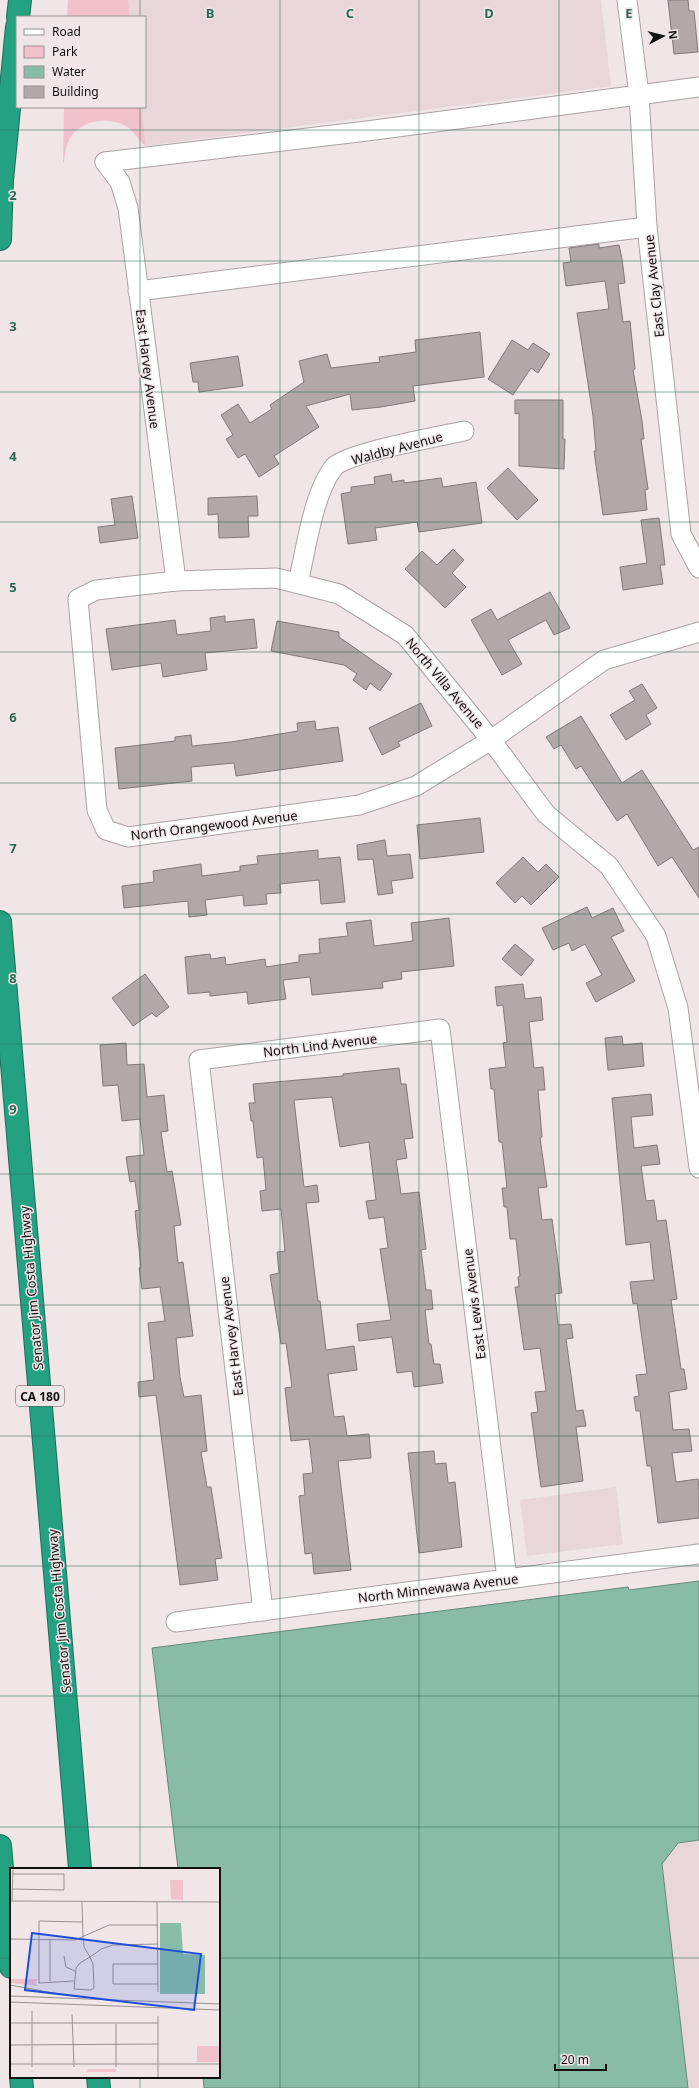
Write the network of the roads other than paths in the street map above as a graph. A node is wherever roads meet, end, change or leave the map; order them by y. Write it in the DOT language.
graph roads {
  1 [pos="20,0"];
  2 [pos="627,0"];
  3 [pos="18,16"];
  4 [pos="16,37"];
  5 [pos="699,87"];
  6 [pos="639,95"];
  7 [pos="647,227"];
  8 [pos="0,239"];
  9 [pos="138,291"];
  10 [pos="464,431"];
  11 [pos="699,568"];
  12 [pos="176,581"];
  13 [pos="298,583"];
  14 [pos="78,599"];
  15 [pos="699,632"];
  16 [pos="491,740"];
  17 [pos="0,922"];
  18 [pos="440,1029"];
  19 [pos="199,1060"];
  20 [pos="699,1168"];
  21 [pos="699,1554"];
  22 [pos="507,1579"];
  23 [pos="263,1611"];
  24 [pos="176,1622"];
  25 [pos="0,1846"];
  26 [pos="80,1868"];
  27 [pos="10,1956"];
  28 [pos="98,2078"];
  29 [pos="99,2088"];
  1 -- 3 [label="highway"];
  2 -- 6 [label="street, East Clay Avenue"];
  4 -- 8 [label="highway"];
  5 -- 6 [label="street"];
  6 -- 7 [label="street, East Clay Avenue"];
  6 -- 9 [label="street, East Harvey Avenue"];
  7 -- 9 [label="street"];
  7 -- 11 [label="street, East Clay Avenue"];
  9 -- 12 [label="street, East Harvey Avenue"];
  10 -- 13 [label="street, Waldby Avenue"];
  12 -- 13 [label="street, North Villa Avenue"];
  12 -- 14 [label="street, North Villa Avenue"];
  13 -- 16 [label="street, North Villa Avenue"];
  14 -- 16 [label="street, North Orangewood Avenue"];
  15 -- 16 [label="street, North Villa Avenue"];
  16 -- 20 [label="street"];
  17 -- 26 [label="highway, Senator Jim Costa Highway / CA 180"];
  18 -- 19 [label="street, North Lind Avenue"];
  18 -- 22 [label="street, East Lewis Avenue"];
  19 -- 23 [label="street, East Harvey Avenue"];
  21 -- 22 [label="street, North Minnewawa Avenue"];
  22 -- 23 [label="street, North Minnewawa Avenue"];
  23 -- 24 [label="street, North Minnewawa Avenue"];
  25 -- 27 [label="highway"];
  28 -- 29 [label="highway"];
}
